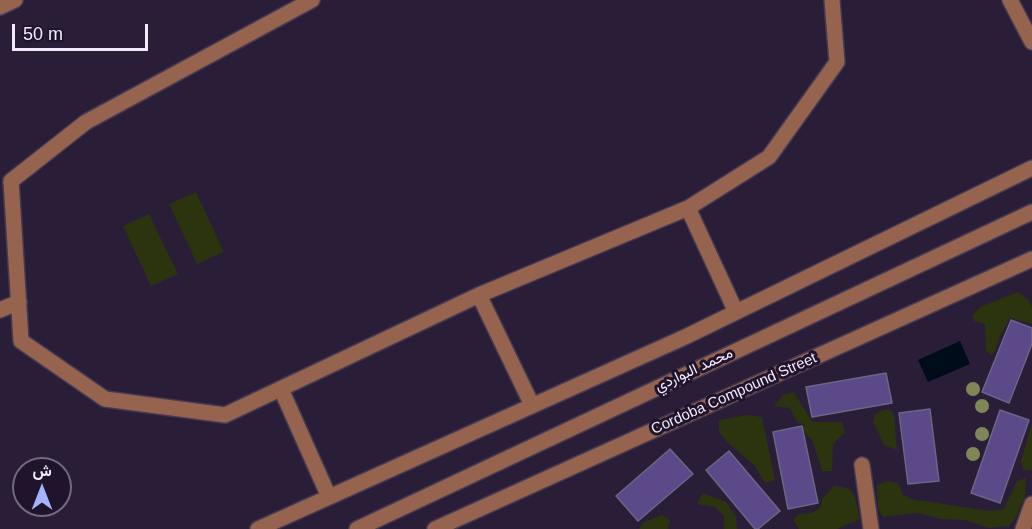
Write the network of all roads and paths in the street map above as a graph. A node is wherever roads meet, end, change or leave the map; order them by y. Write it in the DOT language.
graph roads {
  1 [pos="15,0"];
  2 [pos="312,0"];
  3 [pos="832,0"];
  4 [pos="1010,0"];
  5 [pos="0,7"];
  6 [pos="1032,42"];
  7 [pos="1032,168"];
  8 [pos="688,208"];
  9 [pos="1032,212"];
  10 [pos="1032,259"];
  11 [pos="478,295"];
  12 [pos="18,302"];
  13 [pos="0,310"];
  14 [pos="736,312"];
  15 [pos="281,388"];
  16 [pos="532,405"];
  17 [pos="862,465"];
  18 [pos="329,497"];
  19 [pos="1032,504"];
  20 [pos="258,529"];
  21 [pos="357,529"];
  22 [pos="435,529"];
  23 [pos="871,529"];
  24 [pos="1023,529"];
  1 -- 5 [label="street"];
  2 -- 12 [label="street"];
  3 -- 8 [label="street"];
  4 -- 6 [label="street"];
  7 -- 14 [label="street"];
  8 -- 11 [label="street"];
  8 -- 14 [label="street"];
  9 -- 21 [label="street, محمد البواردي"];
  10 -- 22 [label="street, Cordoba Compound Street"];
  11 -- 15 [label="street"];
  11 -- 16 [label="street"];
  12 -- 13 [label="street"];
  12 -- 15 [label="street"];
  14 -- 16 [label="street"];
  15 -- 18 [label="street"];
  16 -- 18 [label="street"];
  17 -- 23 [label="street"];
  18 -- 20 [label="street"];
  19 -- 24 [label="street"];
}
